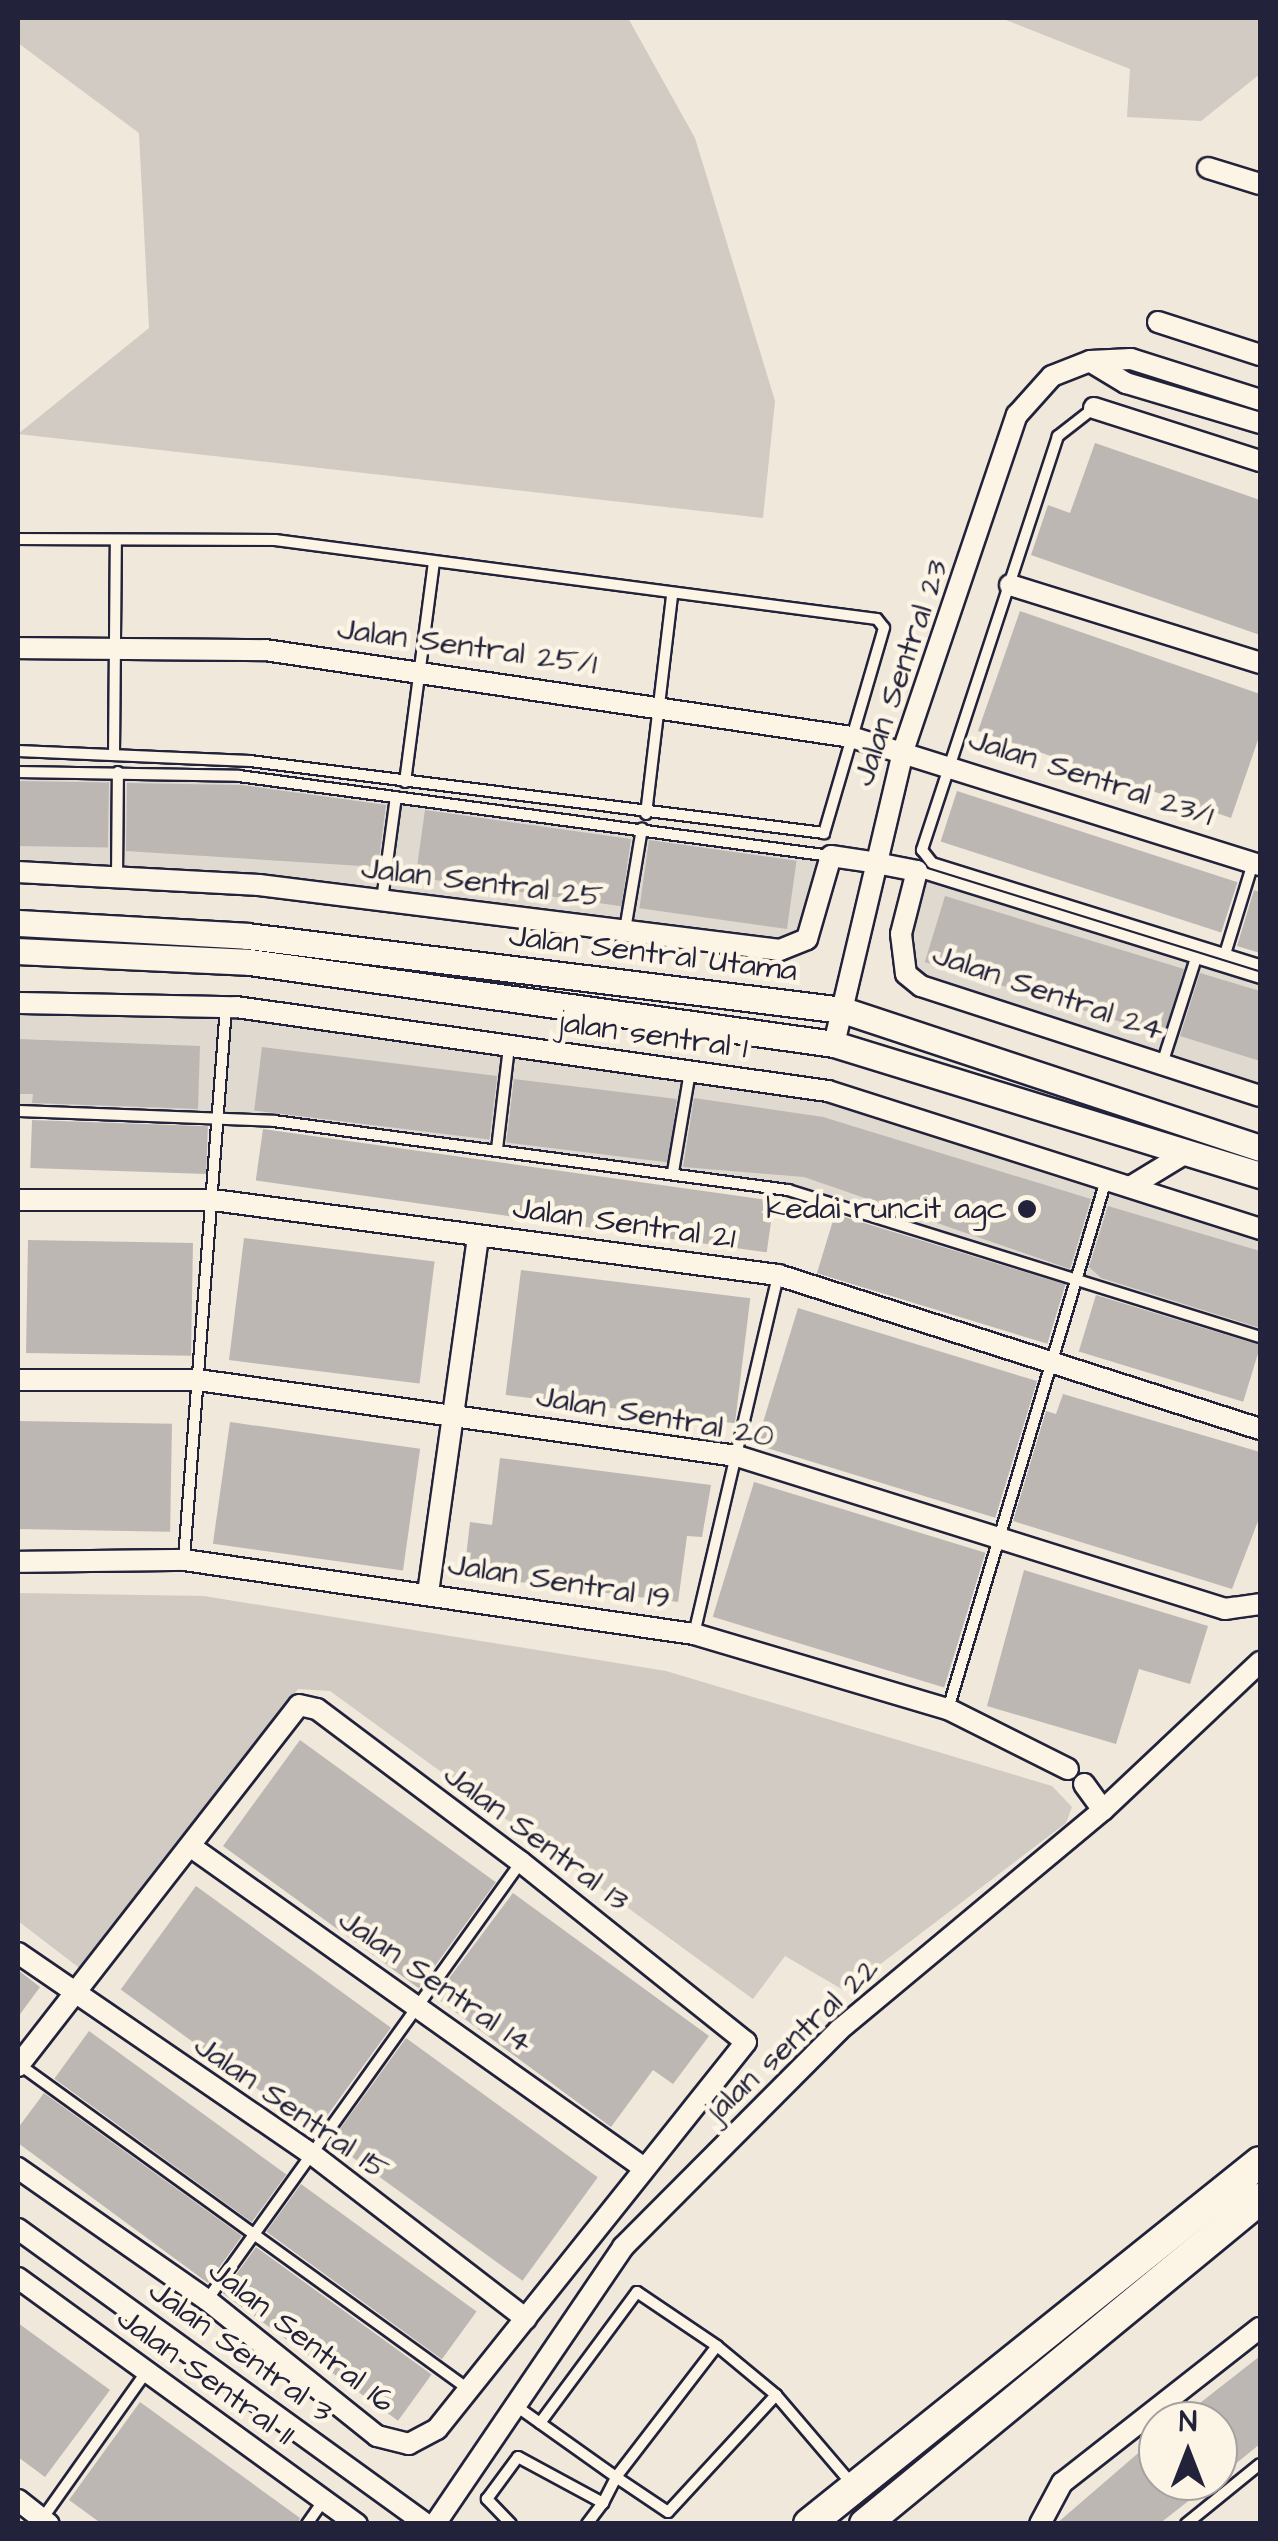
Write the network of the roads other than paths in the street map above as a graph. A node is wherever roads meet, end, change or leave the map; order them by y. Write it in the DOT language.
graph roads {
  1 [pos="1208,168"];
  2 [pos="1260,184"];
  3 [pos="1158,322"];
  4 [pos="1260,355"];
  5 [pos="1090,361"];
  6 [pos="1260,400"];
  7 [pos="1094,408"];
  8 [pos="1260,423"];
  9 [pos="1260,461"];
  10 [pos="18,539"];
  11 [pos="116,540"];
  12 [pos="434,562"];
  13 [pos="1010,585"];
  14 [pos="672,596"];
  15 [pos="18,648"];
  16 [pos="119,650"];
  17 [pos="1260,663"];
  18 [pos="418,668"];
  19 [pos="664,705"];
  20 [pos="851,737"];
  21 [pos="904,748"];
  22 [pos="18,751"];
  23 [pos="114,755"];
  24 [pos="950,764"];
  25 [pos="18,772"];
  26 [pos="118,772"];
  27 [pos="406,782"];
  28 [pos="396,797"];
  29 [pos="646,814"];
  30 [pos="642,828"];
  31 [pos="830,856"];
  32 [pos="871,862"];
  33 [pos="1257,864"];
  34 [pos="918,871"];
  35 [pos="18,872"];
  36 [pos="117,878"];
  37 [pos="382,900"];
  38 [pos="18,922"];
  39 [pos="625,932"];
  40 [pos="18,951"];
  41 [pos="1225,954"];
  42 [pos="1196,958"];
  43 [pos="1260,966"];
  44 [pos="1260,978"];
  45 [pos="18,1003"];
  46 [pos="226,1007"];
  47 [pos="843,1010"];
  48 [pos="834,1044"];
  49 [pos="509,1046"];
  50 [pos="1162,1064"];
  51 [pos="690,1072"];
  52 [pos="1260,1096"];
  53 [pos="18,1112"];
  54 [pos="220,1116"];
  55 [pos="497,1148"];
  56 [pos="1260,1148"];
  57 [pos="1184,1154"];
  58 [pos="673,1172"];
  59 [pos="1260,1175"];
  60 [pos="1106,1180"];
  61 [pos="1130,1187"];
  62 [pos="18,1200"];
  63 [pos="213,1200"];
  64 [pos="1260,1229"];
  65 [pos="478,1235"];
  66 [pos="778,1275"];
  67 [pos="1077,1277"];
  68 [pos="1260,1337"];
  69 [pos="1054,1364"];
  70 [pos="18,1380"];
  71 [pos="198,1380"];
  72 [pos="454,1414"];
  73 [pos="1260,1429"];
  74 [pos="737,1456"];
  75 [pos="1003,1538"];
  76 [pos="184,1560"];
  77 [pos="18,1562"];
  78 [pos="428,1592"];
  79 [pos="1260,1604"];
  80 [pos="694,1634"];
  81 [pos="1260,1662"];
  82 [pos="948,1709"];
  83 [pos="1068,1769"];
  84 [pos="1084,1784"];
  85 [pos="1103,1810"];
  86 [pos="190,1846"];
  87 [pos="521,1862"];
  88 [pos="18,1953"];
  89 [pos="71,1994"];
  90 [pos="416,2004"];
  91 [pos="746,2042"];
  92 [pos="20,2058"];
  93 [pos="312,2154"];
  94 [pos="1260,2162"];
  95 [pos="18,2168"];
  96 [pos="644,2168"];
  97 [pos="1260,2198"];
  98 [pos="18,2229"];
  99 [pos="256,2230"];
  100 [pos="18,2278"];
  101 [pos="208,2300"];
  102 [pos="526,2318"];
  103 [pos="1259,2334"];
  104 [pos="717,2346"];
  105 [pos="146,2372"];
  106 [pos="468,2390"];
  107 [pos="776,2395"];
  108 [pos="515,2406"];
  109 [pos="540,2423"];
  110 [pos="1260,2464"];
  111 [pos="616,2478"];
  112 [pos="854,2487"];
  113 [pos="18,2500"];
  114 [pos="324,2500"];
  115 [pos="603,2503"];
  116 [pos="668,2512"];
  117 [pos="43,2522"];
  118 [pos="307,2524"];
  119 [pos="357,2524"];
  120 [pos="426,2524"];
  121 [pos="435,2524"];
  122 [pos="512,2524"];
  123 [pos="587,2524"];
  124 [pos="660,2524"];
  125 [pos="808,2524"];
  126 [pos="865,2524"];
  127 [pos="1040,2524"];
  128 [pos="1186,2524"];
  1 -- 2 [label="street"];
  3 -- 4 [label="street"];
  5 -- 6 [label="street, Jalan Sentral 23"];
  5 -- 8 [label="street"];
  5 -- 21 [label="street, Jalan Sentral 23"];
  7 -- 9 [label="street"];
  7 -- 13 [label="lane"];
  10 -- 11 [label="lane"];
  11 -- 12 [label="lane"];
  11 -- 16 [label="lane"];
  12 -- 14 [label="lane"];
  12 -- 18 [label="lane"];
  13 -- 17 [label="street"];
  13 -- 24 [label="lane"];
  14 -- 19 [label="lane"];
  14 -- 20 [label="lane"];
  15 -- 16 [label="street, Jalan Sentral 25/1"];
  16 -- 18 [label="street, Jalan Sentral 25/1"];
  16 -- 23 [label="lane"];
  18 -- 19 [label="street, Jalan Sentral 25/1"];
  18 -- 27 [label="lane"];
  19 -- 20 [label="street, Jalan Sentral 25/1"];
  19 -- 29 [label="lane"];
  20 -- 21 [label="street, Jalan Sentral 25/1"];
  20 -- 29 [label="lane"];
  21 -- 24 [label="street, Jalan Sentral 23/1"];
  21 -- 32 [label="street, Jalan Sentral 23"];
  22 -- 23 [label="lane"];
  23 -- 27 [label="lane"];
  24 -- 33 [label="street, Jalan Sentral 23/1"];
  24 -- 41 [label="lane"];
  25 -- 26 [label="lane"];
  26 -- 28 [label="lane"];
  26 -- 36 [label="lane"];
  27 -- 29 [label="lane"];
  28 -- 30 [label="lane"];
  28 -- 37 [label="lane"];
  30 -- 31 [label="lane"];
  30 -- 39 [label="lane"];
  31 -- 32 [label="street"];
  31 -- 39 [label="street, Jalan Sentral 25"];
  32 -- 34 [label="street"];
  32 -- 47 [label="street, Jalan Sentral 23"];
  33 -- 41 [label="lane"];
  34 -- 42 [label="lane"];
  34 -- 50 [label="street, Jalan Sentral 24"];
  35 -- 36 [label="street, Jalan Sentral 25"];
  36 -- 37 [label="street, Jalan Sentral 25"];
  37 -- 39 [label="street, Jalan Sentral 25"];
  38 -- 47 [label="street, Jalan Sentral Utama"];
  40 -- 48 [label="street, Jalan Sentral Utama"];
  41 -- 43 [label="lane"];
  42 -- 44 [label="lane"];
  42 -- 50 [label="lane"];
  45 -- 46 [label="street, jalan sentral 1"];
  46 -- 49 [label="street, jalan sentral 1"];
  46 -- 54 [label="lane"];
  47 -- 48 [label="street, Jalan Sentral 23"];
  47 -- 56 [label="street, Jalan Sentral Utama"];
  48 -- 57 [label="street, Jalan Sentral Utama"];
  49 -- 51 [label="street, jalan sentral 1"];
  49 -- 55 [label="lane"];
  50 -- 52 [label="street, Jalan Sentral 24"];
  51 -- 58 [label="lane"];
  51 -- 60 [label="street, jalan sentral 1"];
  53 -- 54 [label="lane"];
  54 -- 55 [label="lane"];
  54 -- 63 [label="lane"];
  55 -- 58 [label="lane"];
  57 -- 59 [label="street, Jalan Sentral Utama"];
  57 -- 61 [label="street"];
  58 -- 67 [label="lane"];
  60 -- 61 [label="street, jalan sentral 1"];
  60 -- 67 [label="lane"];
  61 -- 64 [label="street, jalan sentral 1"];
  62 -- 63 [label="street, Jalan Sentral 21"];
  63 -- 65 [label="street, Jalan Sentral 21"];
  63 -- 71 [label="lane"];
  65 -- 66 [label="street, Jalan Sentral 21"];
  65 -- 72 [label="street"];
  66 -- 69 [label="street, Jalan Sentral 21"];
  66 -- 74 [label="lane"];
  67 -- 68 [label="lane"];
  67 -- 69 [label="lane"];
  69 -- 73 [label="street, Jalan Sentral 21"];
  69 -- 75 [label="lane"];
  70 -- 71 [label="street, Jalan Sentral 20"];
  71 -- 72 [label="street, Jalan Sentral 20"];
  71 -- 76 [label="lane"];
  72 -- 74 [label="street, Jalan Sentral 20"];
  72 -- 78 [label="street"];
  74 -- 75 [label="street, Jalan Sentral 20"];
  74 -- 80 [label="lane"];
  75 -- 79 [label="street, Jalan Sentral 20"];
  75 -- 82 [label="lane"];
  76 -- 77 [label="street, Jalan Sentral 19"];
  76 -- 78 [label="street, Jalan Sentral 19"];
  78 -- 80 [label="street, Jalan Sentral 19"];
  80 -- 82 [label="street, Jalan Sentral 19"];
  81 -- 85 [label="street, jalan sentral 22"];
  82 -- 83 [label="street, Jalan Sentral 19"];
  84 -- 85 [label="street"];
  85 -- 108 [label="street, jalan sentral 22"];
  86 -- 87 [label="street, Jalan Sentral 13"];
  86 -- 89 [label="street"];
  86 -- 90 [label="street, Jalan Sentral 14"];
  87 -- 90 [label="lane"];
  87 -- 91 [label="street, Jalan Sentral 13"];
  88 -- 89 [label="street, Jalan Sentral 15"];
  89 -- 92 [label="street"];
  89 -- 93 [label="street, Jalan Sentral 15"];
  90 -- 93 [label="lane"];
  90 -- 96 [label="street, Jalan Sentral 14"];
  91 -- 96 [label="street, Jalan Sentral 16"];
  92 -- 99 [label="lane"];
  93 -- 99 [label="lane"];
  93 -- 102 [label="street, Jalan Sentral 15"];
  94 -- 112 [label="main road"];
  95 -- 101 [label="street, Jalan Sentral 16"];
  96 -- 102 [label="street, Jalan Sentral 16"];
  97 -- 126 [label="main road"];
  98 -- 120 [label="street, Jalan Sentral 3"];
  99 -- 101 [label="lane"];
  99 -- 106 [label="lane"];
  100 -- 105 [label="street, Jalan Sentral 11"];
  101 -- 106 [label="street, Jalan Sentral 16"];
  102 -- 106 [label="street, Jalan Sentral 16"];
  103 -- 127 [label="street"];
  104 -- 107 [label="lane"];
  104 -- 109 [label="lane"];
  104 -- 111 [label="lane"];
  105 -- 114 [label="street, Jalan Sentral 11"];
  105 -- 117 [label="lane"];
  107 -- 112 [label="lane"];
  107 -- 116 [label="lane"];
  108 -- 109 [label="lane"];
  108 -- 121 [label="street, jalan sentral 22"];
  109 -- 111 [label="lane"];
  110 -- 128 [label="lane"];
  111 -- 115 [label="lane"];
  111 -- 116 [label="lane"];
  112 -- 125 [label="main road"];
  113 -- 117 [label="street"];
  114 -- 118 [label="lane"];
  114 -- 119 [label="street, Jalan Sentral 11"];
  115 -- 122 [label="lane"];
  115 -- 123 [label="lane"];
  116 -- 124 [label="lane"];
}
